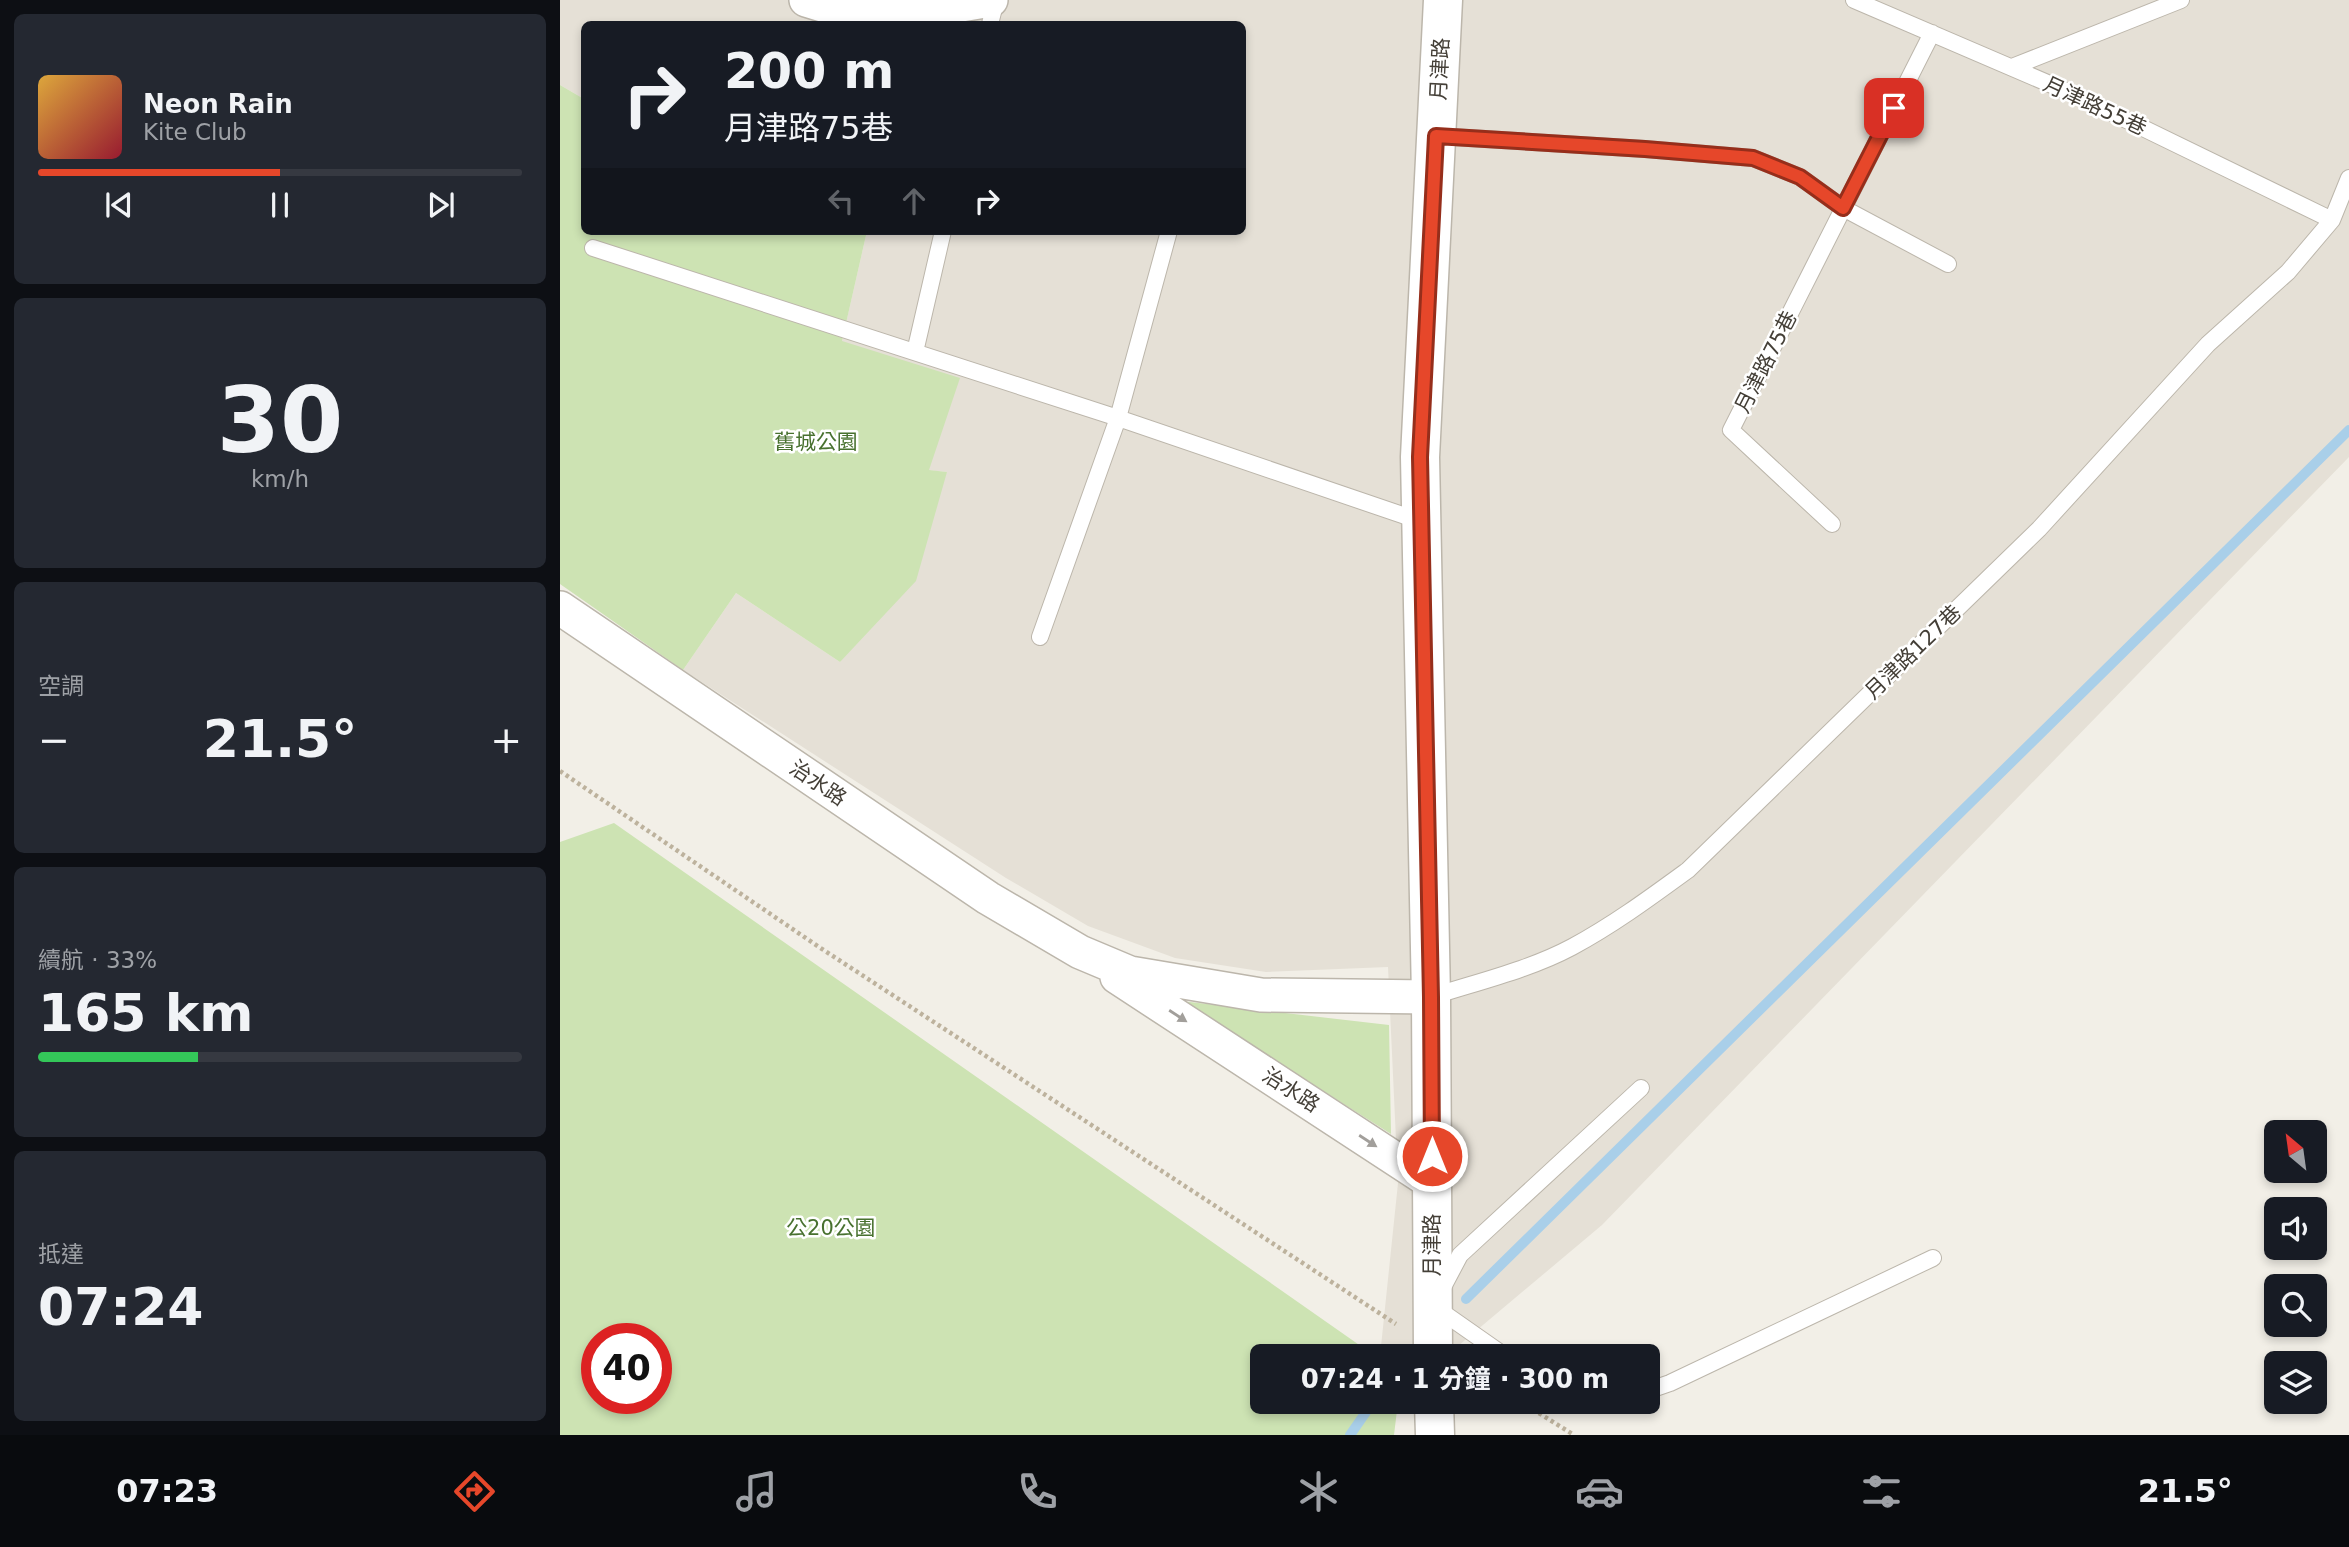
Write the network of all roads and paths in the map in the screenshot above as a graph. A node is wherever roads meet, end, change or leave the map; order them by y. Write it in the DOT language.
graph roads {
  1 [pos="806,0"];
  2 [pos="994,0"];
  3 [pos="1443,0"];
  4 [pos="1854,0"];
  5 [pos="2181,0"];
  6 [pos="990,21"];
  7 [pos="1932,33"];
  8 [pos="2012,67"];
  9 [pos="1436,136"];
  10 [pos="2349,178"];
  11 [pos="1843,208"];
  12 [pos="2332,220"];
  13 [pos="942,235"];
  14 [pos="1168,235"];
  15 [pos="593,248"];
  16 [pos="1948,264"];
  17 [pos="915,352"];
  18 [pos="1118,418"];
  19 [pos="1420,521"];
  20 [pos="1832,524"];
  21 [pos="560,608"];
  22 [pos="1040,637"];
  23 [pos="560,771"];
  24 [pos="1080,952"];
  25 [pos="1431,997"];
  26 [pos="1641,1088"];
  27 [pos="1432,1183"];
  28 [pos="1933,1258"];
  29 [pos="1432,1306"];
  30 [pos="1421,1344"];
  31 [pos="1433,1344"];
  32 [pos="1487,1344"];
  33 [pos="1660,1386"];
  34 [pos="1434,1414"];
  35 [pos="1540,1414"];
  36 [pos="1435,1435"];
  37 [pos="1574,1435"];
  1 -- 2 [label="street"];
  2 -- 6 [label="lane"];
  3 -- 9 [label="street, 月津路"];
  4 -- 7 [label="lane, 月津路55巷"];
  5 -- 8 [label="lane"];
  7 -- 8 [label="lane, 月津路55巷"];
  7 -- 11 [label="lane, 月津路75巷"];
  8 -- 12 [label="lane, 月津路55巷"];
  9 -- 11 [label="lane"];
  9 -- 19 [label="street, 月津路"];
  10 -- 12 [label="lane, 月津路127巷"];
  11 -- 16 [label="lane"];
  11 -- 20 [label="lane, 月津路75巷"];
  12 -- 25 [label="lane, 月津路127巷"];
  13 -- 17 [label="lane"];
  14 -- 18 [label="lane"];
  15 -- 17 [label="lane"];
  17 -- 18 [label="lane"];
  18 -- 19 [label="lane"];
  18 -- 22 [label="lane"];
  19 -- 25 [label="street, 月津路"];
  21 -- 24 [label="street, 治水路"];
  23 -- 30 [label="path"];
  24 -- 25 [label="street, 治水路"];
  24 -- 27 [label="street, 治水路, one-way"];
  25 -- 27 [label="street, 月津路"];
  26 -- 29 [label="lane"];
  27 -- 29 [label="street, 月津路"];
  28 -- 33 [label="lane"];
  29 -- 31 [label="street, 月津路"];
  29 -- 32 [label="lane"];
  34 -- 36 [label="street"];
  35 -- 37 [label="path"];
}
